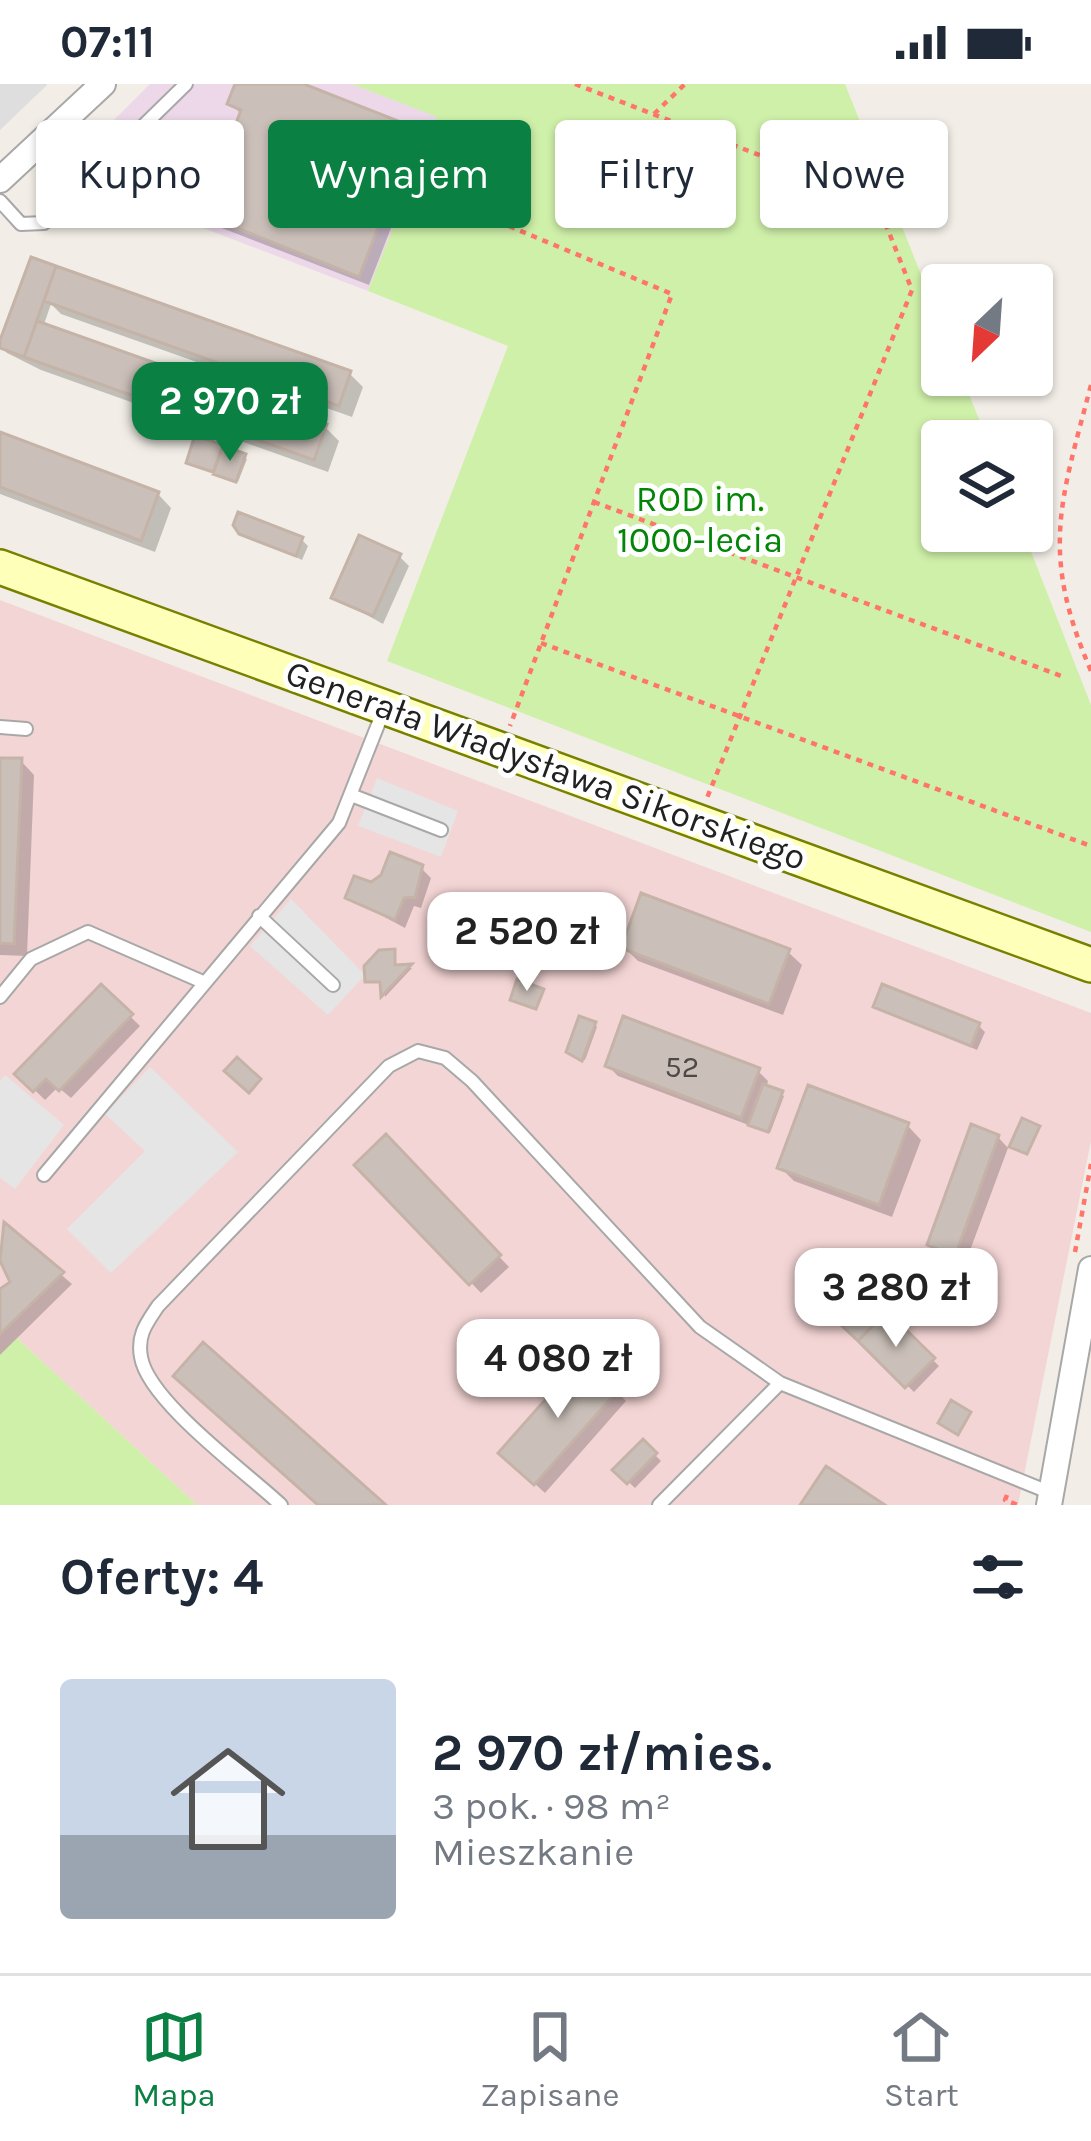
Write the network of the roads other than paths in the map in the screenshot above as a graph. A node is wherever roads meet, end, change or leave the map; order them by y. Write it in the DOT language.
graph roads {
  1 [pos="103,84"];
  2 [pos="186,84"];
  3 [pos="0,180"];
  4 [pos="0,201"];
  5 [pos="0,567"];
  6 [pos="385,706"];
  7 [pos="0,727"];
  8 [pos="26,729"];
  9 [pos="351,795"];
  10 [pos="441,830"];
  11 [pos="259,916"];
  12 [pos="1091,965"];
  13 [pos="203,982"];
  14 [pos="333,985"];
  15 [pos="0,997"];
  16 [pos="44,1175"];
  17 [pos="1091,1269"];
  18 [pos="780,1383"];
  19 [pos="1050,1499"];
  20 [pos="281,1505"];
  21 [pos="659,1505"];
  1 -- 3 [label="street"];
  2 -- 4 [label="lane"];
  5 -- 6 [label="street, Generała Władysława Sikorskiego"];
  6 -- 9 [label="lane"];
  6 -- 12 [label="street, Generała Władysława Sikorskiego"];
  7 -- 8 [label="lane"];
  9 -- 10 [label="lane"];
  9 -- 11 [label="lane"];
  11 -- 13 [label="lane"];
  11 -- 14 [label="lane"];
  13 -- 15 [label="lane"];
  13 -- 16 [label="lane"];
  17 -- 19 [label="street"];
  18 -- 19 [label="lane"];
  18 -- 20 [label="lane"];
  18 -- 21 [label="lane"];
}
